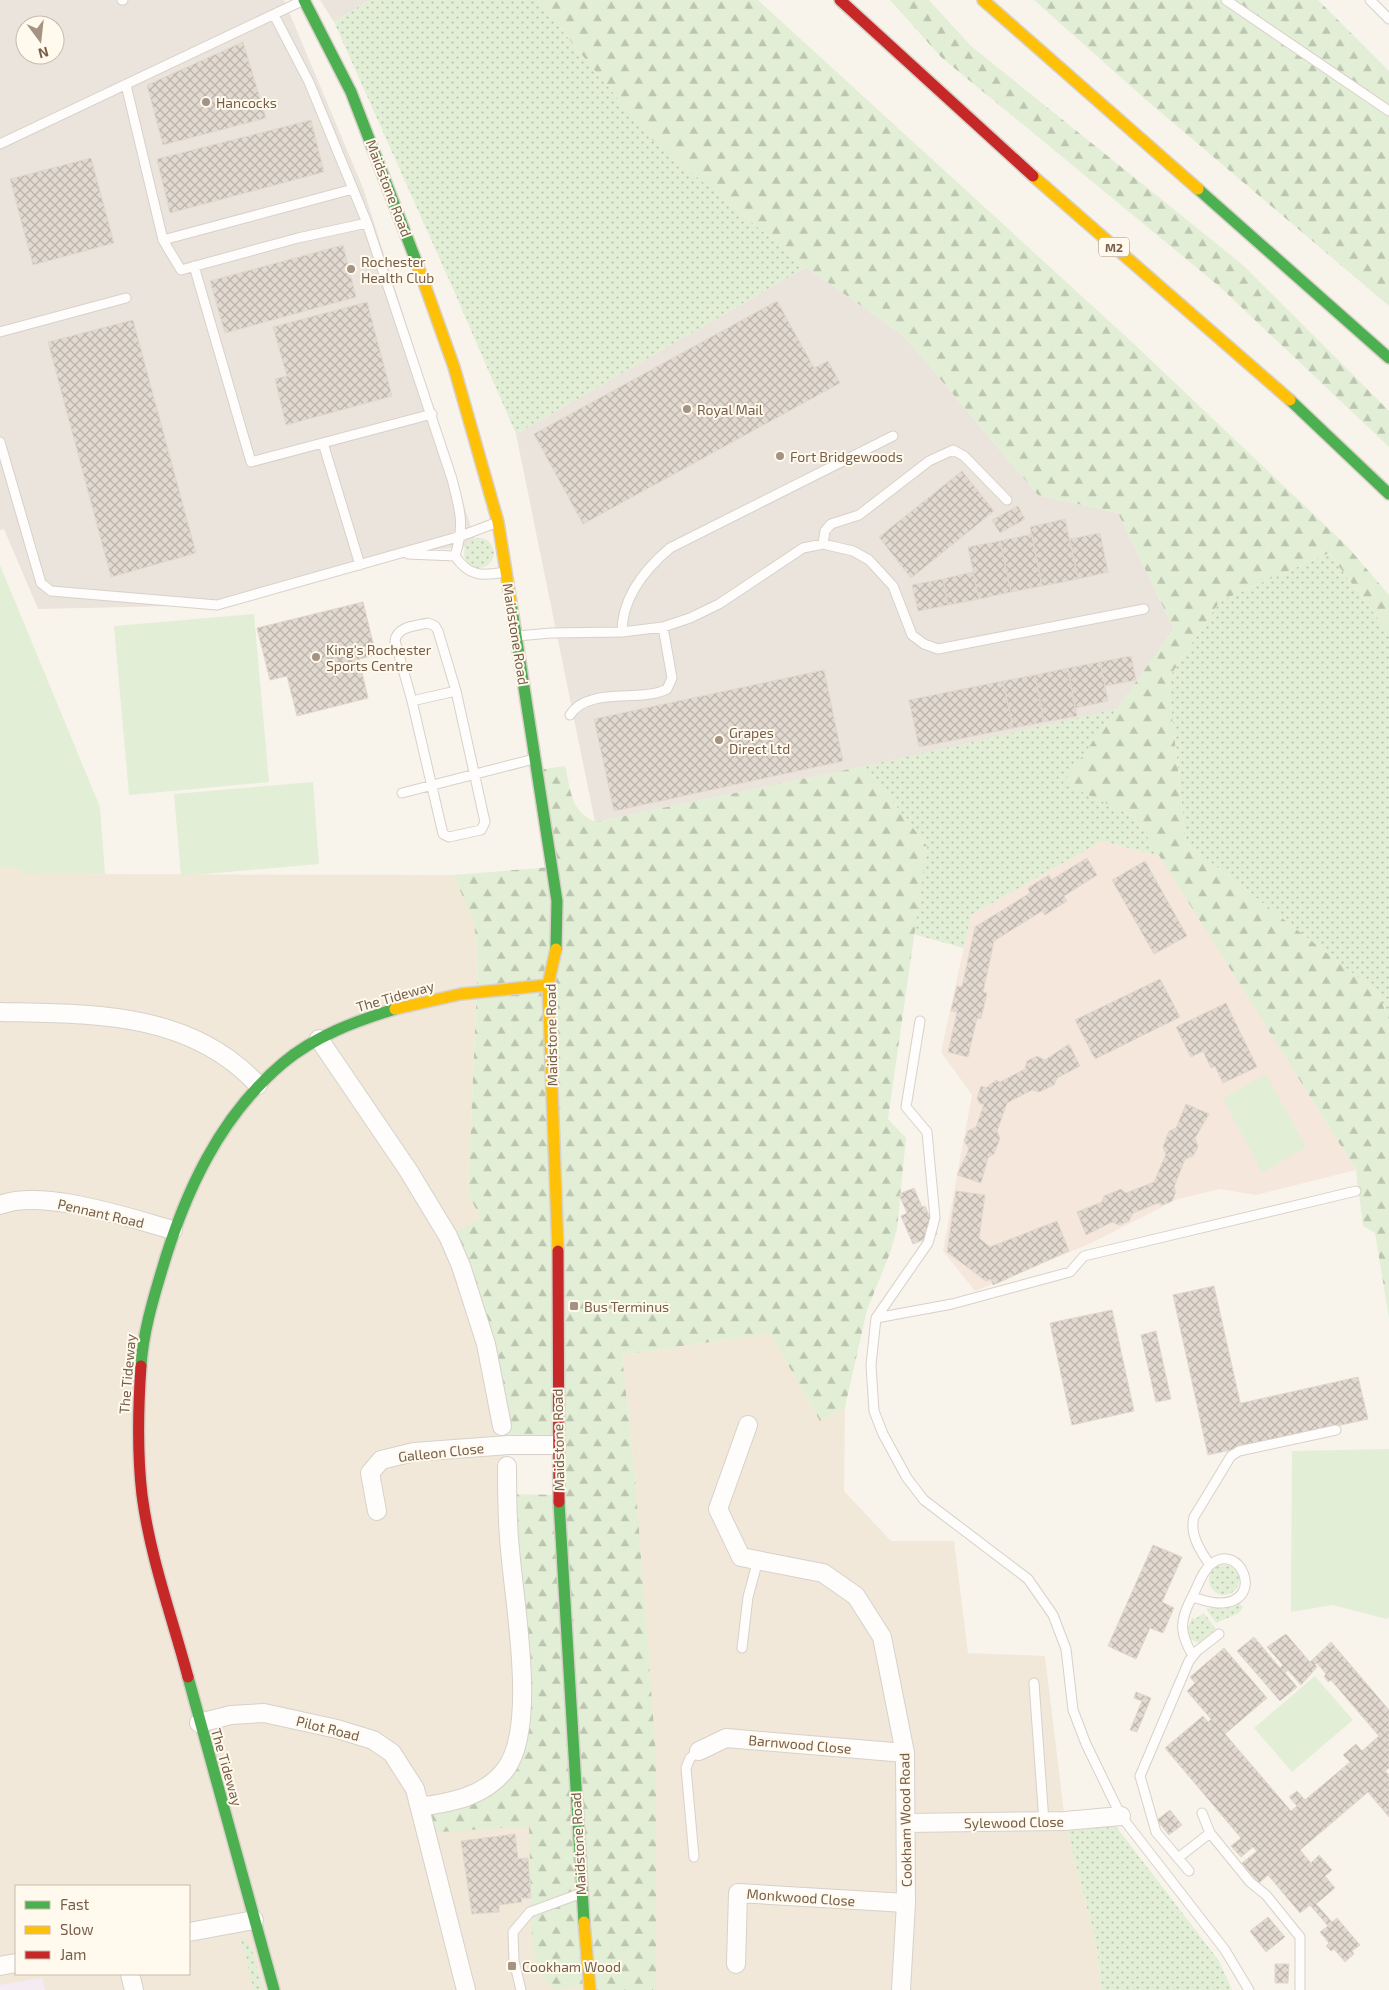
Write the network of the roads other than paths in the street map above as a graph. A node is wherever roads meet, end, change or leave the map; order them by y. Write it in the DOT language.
graph roads {
  1 [pos="304,0"];
  2 [pos="840,0"];
  3 [pos="983,0"];
  4 [pos="1226,0"];
  5 [pos="1370,0"];
  6 [pos="274,16"];
  7 [pos="1389,18"];
  8 [pos="126,85"];
  9 [pos="1389,111"];
  10 [pos="0,144"];
  11 [pos="352,188"];
  12 [pos="367,223"];
  13 [pos="163,240"];
  14 [pos="194,266"];
  15 [pos="126,298"];
  16 [pos="0,332"];
  17 [pos="1389,358"];
  18 [pos="432,414"];
  19 [pos="893,436"];
  20 [pos="0,442"];
  21 [pos="323,443"];
  22 [pos="1389,494"];
  23 [pos="1007,500"];
  24 [pos="498,522"];
  25 [pos="461,536"];
  26 [pos="823,544"];
  27 [pos="400,553"];
  28 [pos="455,556"];
  29 [pos="360,565"];
  30 [pos="506,572"];
  31 [pos="1144,609"];
  32 [pos="663,627"];
  33 [pos="622,632"];
  34 [pos="517,636"];
  35 [pos="456,692"];
  36 [pos="412,701"];
  37 [pos="570,715"];
  38 [pos="536,758"];
  39 [pos="476,773"];
  40 [pos="431,785"];
  41 [pos="402,793"];
  42 [pos="548,985"];
  43 [pos="0,1012"];
  44 [pos="920,1021"];
  45 [pos="319,1039"];
  46 [pos="258,1085"];
  47 [pos="1356,1191"];
  48 [pos="0,1205"];
  49 [pos="173,1230"];
  50 [pos="876,1318"];
  51 [pos="748,1424"];
  52 [pos="502,1426"];
  53 [pos="1336,1430"];
  54 [pos="557,1445"];
  55 [pos="506,1466"];
  56 [pos="377,1511"];
  57 [pos="758,1560"];
  58 [pos="1210,1565"];
  59 [pos="1192,1597"];
  60 [pos="1219,1634"];
  61 [pos="742,1648"];
  62 [pos="1194,1656"];
  63 [pos="1034,1683"];
  64 [pos="199,1723"];
  65 [pos="699,1751"];
  66 [pos="905,1753"];
  67 [pos="420,1807"];
  68 [pos="1202,1813"];
  69 [pos="1121,1816"];
  70 [pos="1044,1822"];
  71 [pos="906,1823"];
  72 [pos="1210,1832"];
  73 [pos="694,1857"];
  74 [pos="1178,1858"];
  75 [pos="1189,1871"];
  76 [pos="581,1894"];
  77 [pos="906,1903"];
  78 [pos="254,1920"];
  79 [pos="190,1932"];
  80 [pos="15,1963"];
  81 [pos="736,1964"];
  82 [pos="0,1966"];
  83 [pos="130,1975"];
  84 [pos="134,1990"];
  85 [pos="274,1990"];
  86 [pos="466,1990"];
  87 [pos="521,1990"];
  88 [pos="590,1990"];
  89 [pos="901,1990"];
  90 [pos="1249,1990"];
  91 [pos="1300,1990"];
  1 -- 6 [label="lane"];
  1 -- 24 [label="main road, Maidstone Road"];
  2 -- 22 [label="main road, M2"];
  3 -- 17 [label="main road"];
  4 -- 9 [label="lane"];
  5 -- 7 [label="lane"];
  6 -- 8 [label="lane"];
  6 -- 11 [label="lane"];
  8 -- 10 [label="lane"];
  8 -- 13 [label="lane"];
  11 -- 12 [label="lane"];
  11 -- 13 [label="lane"];
  12 -- 14 [label="lane"];
  12 -- 18 [label="lane"];
  13 -- 14 [label="lane"];
  14 -- 21 [label="lane"];
  15 -- 16 [label="lane"];
  18 -- 21 [label="lane"];
  18 -- 25 [label="lane"];
  19 -- 33 [label="lane"];
  20 -- 29 [label="lane"];
  21 -- 29 [label="lane"];
  23 -- 26 [label="lane"];
  24 -- 25 [label="lane"];
  24 -- 30 [label="main road, Maidstone Road"];
  25 -- 27 [label="lane"];
  25 -- 28 [label="lane"];
  26 -- 31 [label="lane"];
  26 -- 32 [label="lane"];
  27 -- 28 [label="lane"];
  27 -- 29 [label="lane"];
  28 -- 30 [label="lane"];
  30 -- 34 [label="main road, Maidstone Road"];
  32 -- 33 [label="lane"];
  32 -- 37 [label="lane"];
  33 -- 34 [label="lane"];
  34 -- 38 [label="main road, Maidstone Road"];
  35 -- 36 [label="lane"];
  35 -- 36 [label="lane"];
  35 -- 39 [label="lane"];
  36 -- 40 [label="lane"];
  38 -- 39 [label="lane"];
  38 -- 42 [label="main road, Maidstone Road"];
  39 -- 40 [label="lane"];
  39 -- 40 [label="lane"];
  40 -- 41 [label="lane"];
  42 -- 45 [label="main road, The Tideway"];
  42 -- 54 [label="main road, Maidstone Road"];
  43 -- 46 [label="street"];
  44 -- 50 [label="lane"];
  45 -- 46 [label="main road, The Tideway"];
  45 -- 52 [label="street"];
  46 -- 49 [label="main road, The Tideway"];
  47 -- 50 [label="lane"];
  48 -- 49 [label="street, Pennant Road"];
  49 -- 64 [label="main road, The Tideway"];
  50 -- 69 [label="lane"];
  51 -- 57 [label="street, Cookham Wood Road"];
  53 -- 58 [label="lane"];
  54 -- 56 [label="street, Galleon Close"];
  54 -- 76 [label="main road, Maidstone Road"];
  55 -- 67 [label="street"];
  57 -- 61 [label="lane"];
  57 -- 66 [label="street, Cookham Wood Road"];
  58 -- 59 [label="lane"];
  58 -- 59 [label="lane"];
  59 -- 62 [label="lane"];
  60 -- 62 [label="lane"];
  62 -- 74 [label="lane"];
  63 -- 70 [label="lane"];
  64 -- 67 [label="street, Pilot Road"];
  64 -- 78 [label="main road, The Tideway"];
  65 -- 66 [label="street, Barnwood Close"];
  65 -- 73 [label="lane"];
  66 -- 71 [label="street, Cookham Wood Road"];
  67 -- 86 [label="street"];
  68 -- 72 [label="lane"];
  69 -- 70 [label="street, Sylewood Close"];
  69 -- 90 [label="lane"];
  70 -- 71 [label="street, Sylewood Close"];
  71 -- 77 [label="street, Cookham Wood Road"];
  72 -- 74 [label="lane"];
  72 -- 91 [label="lane"];
  74 -- 75 [label="lane"];
  76 -- 87 [label="lane"];
  76 -- 88 [label="main road, Maidstone Road"];
  77 -- 81 [label="street, Monkwood Close"];
  77 -- 89 [label="street, Cookham Wood Road"];
  78 -- 79 [label="street"];
  78 -- 85 [label="main road, The Tideway"];
  80 -- 82 [label="street"];
  83 -- 84 [label="street"];
}
